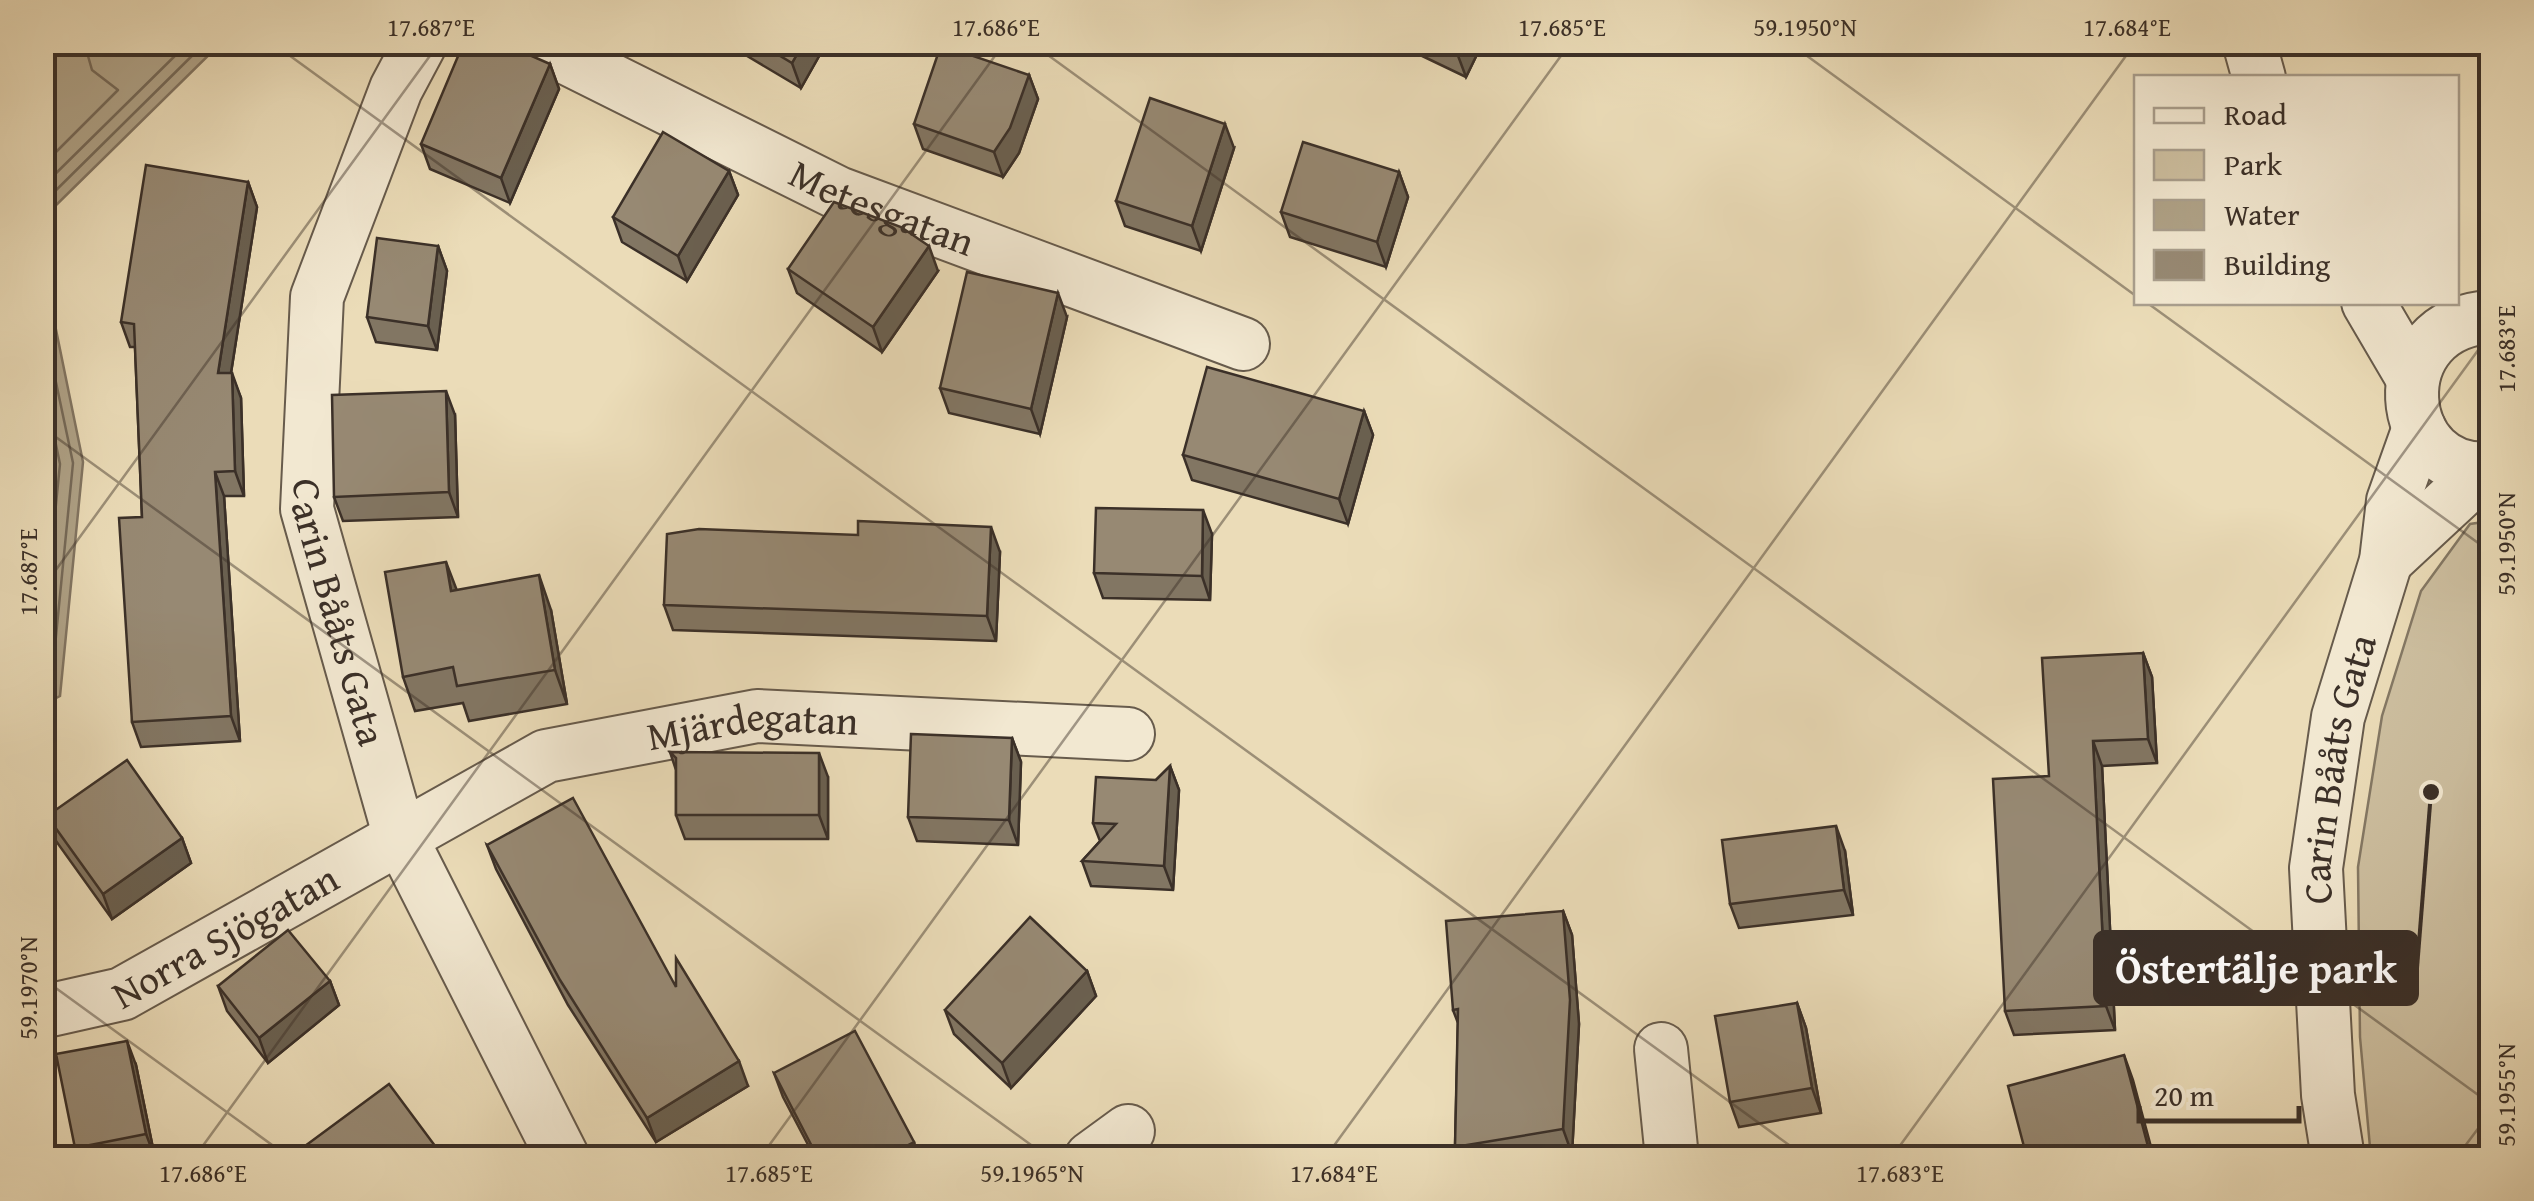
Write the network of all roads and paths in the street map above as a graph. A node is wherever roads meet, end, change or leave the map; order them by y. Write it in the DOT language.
graph roads {
  1 [pos="421,42"];
  2 [pos="535,42"];
  3 [pos="2249,42"];
  4 [pos="2258,75"];
  5 [pos="2370,305"];
  6 [pos="2471,312"];
  7 [pos="1243,344"];
  8 [pos="2412,376"];
  9 [pos="2419,428"];
  10 [pos="2488,469"];
  11 [pos="2386,561"];
  12 [pos="1128,734"];
  13 [pos="399,834"];
  14 [pos="42,1012"];
  15 [pos="1661,1049"];
  16 [pos="564,1158"];
  17 [pos="1672,1158"];
  18 [pos="2338,1158"];
  1 -- 13 [label="street, Carin Bååts Gata"];
  2 -- 7 [label="street, Metesgatan"];
  3 -- 4 [label="street"];
  5 -- 8 [label="street"];
  6 -- 8 [label="street"];
  8 -- 9 [label="street"];
  9 -- 10 [label="street"];
  9 -- 11 [label="street, Carin Bååts Gata"];
  10 -- 11 [label="street, Carin Bååts Gata"];
  11 -- 18 [label="street, Carin Bååts Gata"];
  12 -- 13 [label="street, Mjärdegatan"];
  13 -- 14 [label="street, Norra Sjögatan"];
  13 -- 16 [label="street, Carin Bååts Gata"];
  15 -- 17 [label="street"];
}
